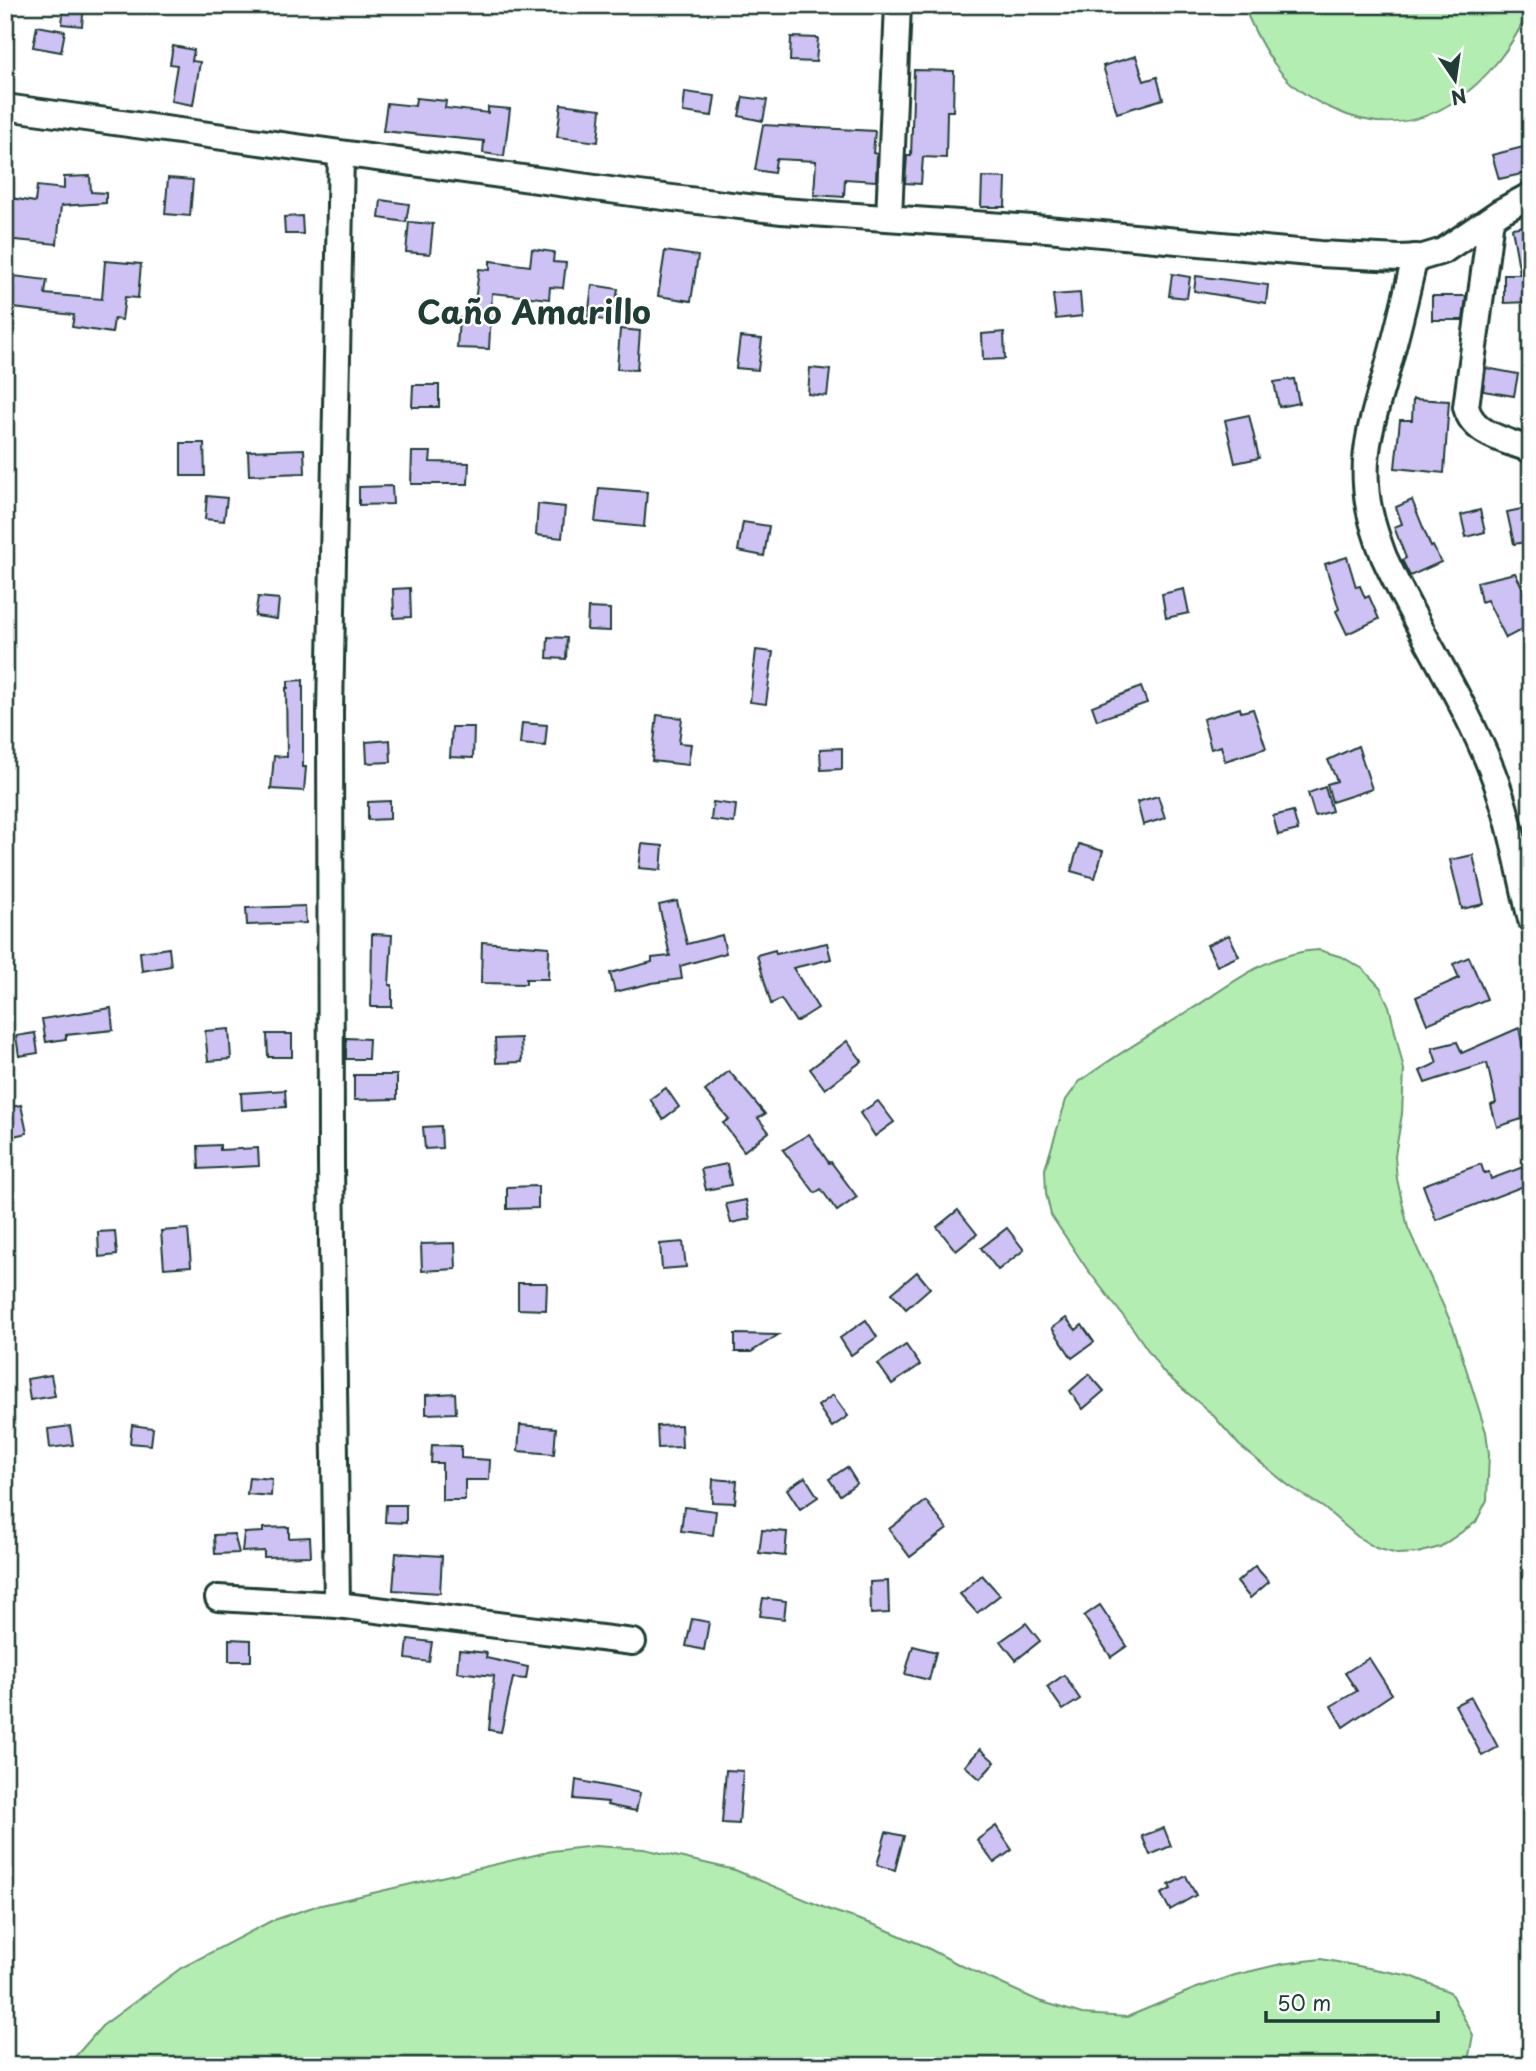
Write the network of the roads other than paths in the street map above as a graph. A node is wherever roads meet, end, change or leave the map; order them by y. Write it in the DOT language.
graph roads {
  1 [pos="898,5"];
  2 [pos="5,107"];
  3 [pos="341,153"];
  4 [pos="1531,195"];
  5 [pos="888,218"];
  6 [pos="1490,219"];
  7 [pos="1415,257"];
  8 [pos="1531,450"];
  9 [pos="1531,920"];
  10 [pos="218,1598"];
  11 [pos="337,1605"];
  12 [pos="633,1642"];
  1 -- 5 [label="street"];
  2 -- 3 [label="street"];
  3 -- 5 [label="street"];
  3 -- 11 [label="street"];
  4 -- 6 [label="street"];
  5 -- 7 [label="street"];
  6 -- 7 [label="street"];
  6 -- 8 [label="street"];
  7 -- 9 [label="street"];
  10 -- 11 [label="street"];
  11 -- 12 [label="street"];
}
